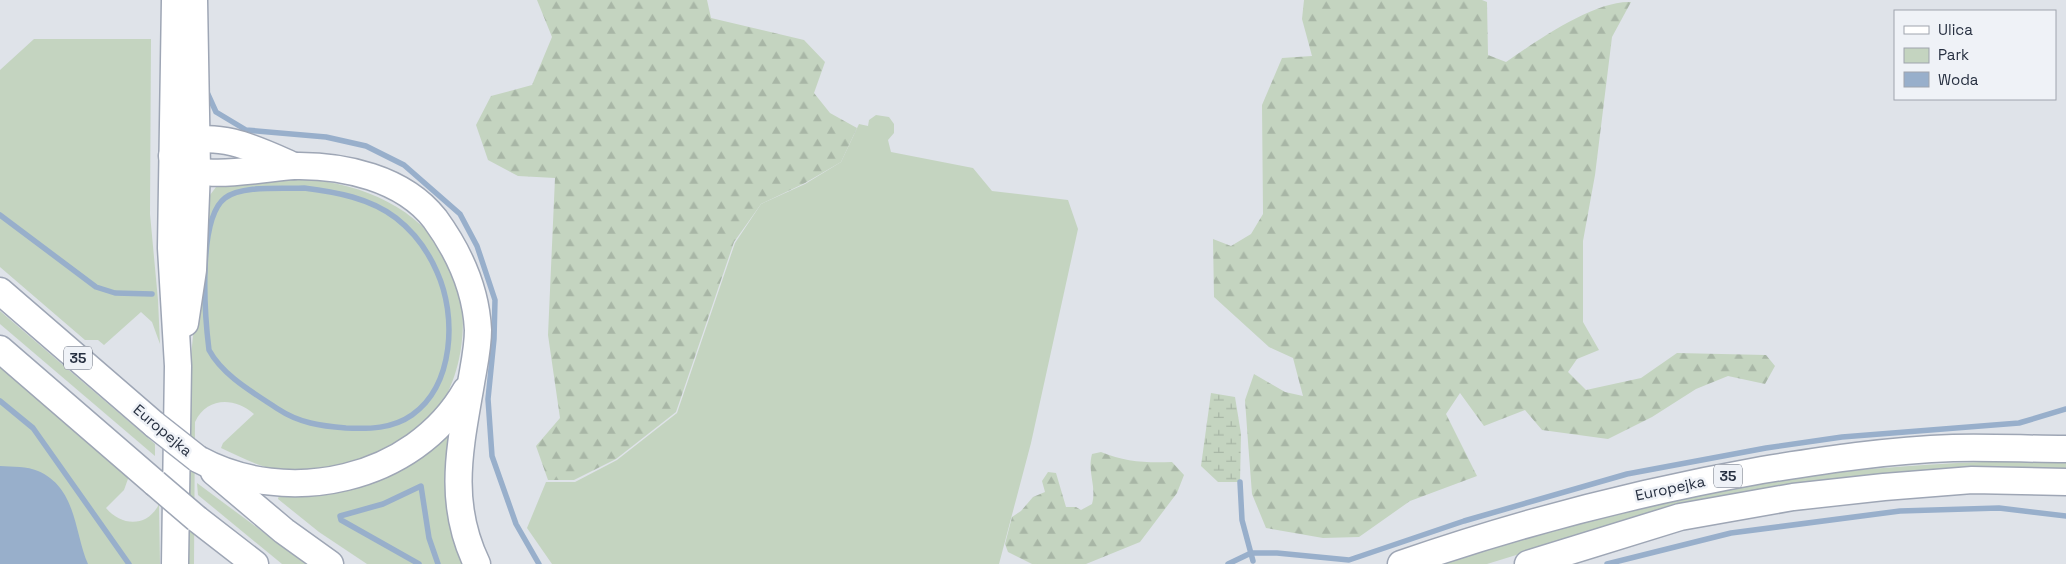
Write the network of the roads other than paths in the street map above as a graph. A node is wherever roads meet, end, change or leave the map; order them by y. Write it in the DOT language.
graph roads {
  1 [pos="175,0"];
  2 [pos="194,0"];
  3 [pos="197,140"];
  4 [pos="172,156"];
  5 [pos="294,166"];
  6 [pos="197,170"];
  7 [pos="0,291"];
  8 [pos="0,350"];
  9 [pos="178,366"];
  10 [pos="471,381"];
  11 [pos="2066,449"];
  12 [pos="198,459"];
  13 [pos="2066,482"];
  14 [pos="175,564"];
  15 [pos="255,564"];
  16 [pos="330,564"];
  17 [pos="477,564"];
  18 [pos="1400,564"];
  19 [pos="1528,564"];
  1 -- 4 [label="main road"];
  2 -- 3 [label="main road"];
  3 -- 4 [label="main road"];
  3 -- 5 [label="main road"];
  3 -- 6 [label="main road"];
  4 -- 6 [label="main road"];
  4 -- 9 [label="main road"];
  5 -- 6 [label="main road"];
  5 -- 10 [label="main road"];
  6 -- 9 [label="main road"];
  7 -- 12 [label="main road, Europejka / 35, bridge"];
  8 -- 15 [label="main road, bridge"];
  9 -- 14 [label="main road"];
  10 -- 12 [label="main road"];
  10 -- 17 [label="main road"];
  11 -- 18 [label="main road, Europejka / 35"];
  12 -- 16 [label="main road, Europejka / 35"];
  13 -- 19 [label="main road, Europejka / 35"];
}
